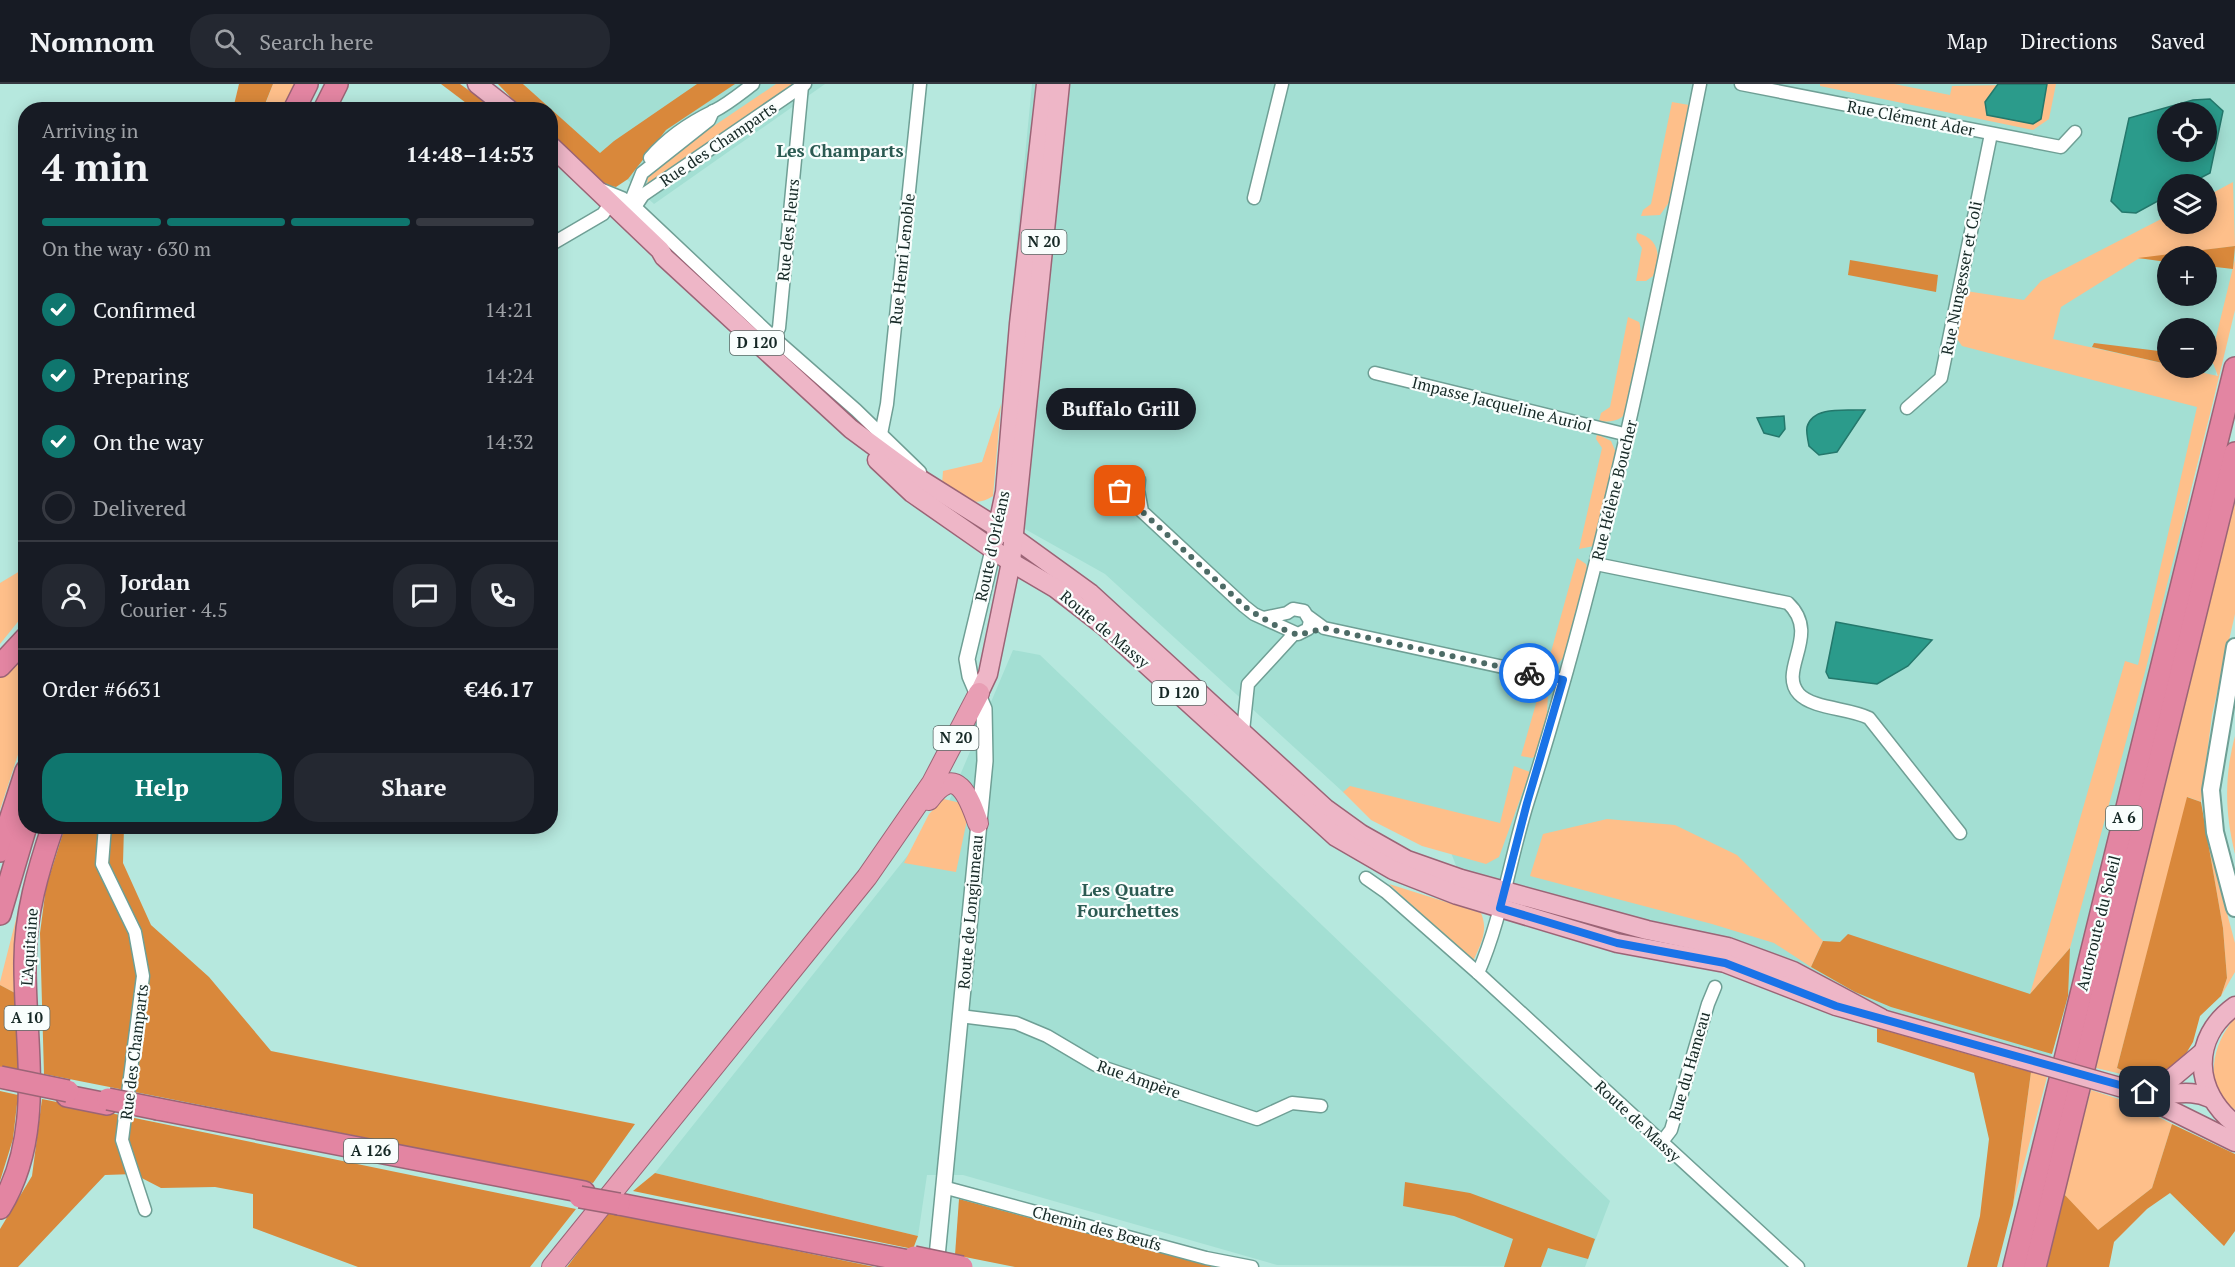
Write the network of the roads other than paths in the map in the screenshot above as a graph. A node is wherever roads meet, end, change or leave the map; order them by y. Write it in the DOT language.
graph roads {
  1 [pos="308,84"];
  2 [pos="337,84"];
  3 [pos="477,84"];
  4 [pos="753,84"];
  5 [pos="920,84"];
  6 [pos="1046,84"];
  7 [pos="1060,84"];
  8 [pos="1282,84"];
  9 [pos="1700,84"];
  10 [pos="1741,84"];
  11 [pos="804,85"];
  12 [pos="298,102"];
  13 [pos="328,102"];
  14 [pos="500,102"];
  15 [pos="2075,132"];
  16 [pos="1991,134"];
  17 [pos="558,153"];
  18 [pos="558,159"];
  19 [pos="1254,198"];
  20 [pos="621,206"];
  21 [pos="558,241"];
  22 [pos="664,257"];
  23 [pos="774,338"];
  24 [pos="2235,368"];
  25 [pos="1375,373"];
  26 [pos="1020,398"];
  27 [pos="1907,408"];
  28 [pos="851,429"];
  29 [pos="881,434"];
  30 [pos="1629,435"];
  31 [pos="2235,453"];
  32 [pos="927,484"];
  33 [pos="1138,490"];
  34 [pos="1122,493"];
  35 [pos="1142,511"];
  36 [pos="997,528"];
  37 [pos="1014,538"];
  38 [pos="993,550"];
  39 [pos="1011,562"];
  40 [pos="1596,564"];
  41 [pos="1287,613"];
  42 [pos="1309,617"];
  43 [pos="1263,618"];
  44 [pos="1324,628"];
  45 [pos="1295,632"];
  46 [pos="18,647"];
  47 [pos="2235,647"];
  48 [pos="0,666"];
  49 [pos="1563,680"];
  50 [pos="979,693"];
  51 [pos="2235,712"];
  52 [pos="1243,731"];
  53 [pos="18,796"];
  54 [pos="916,807"];
  55 [pos="978,823"];
  56 [pos="1960,833"];
  57 [pos="24,834"];
  58 [pos="49,834"];
  59 [pos="104,834"];
  60 [pos="0,851"];
  61 [pos="2235,873"];
  62 [pos="1366,878"];
  63 [pos="1503,900"];
  64 [pos="2235,908"];
  65 [pos="0,914"];
  66 [pos="1478,973"];
  67 [pos="1715,987"];
  68 [pos="2234,1006"];
  69 [pos="960,1016"];
  70 [pos="2204,1052"];
  71 [pos="0,1077"];
  72 [pos="0,1083"];
  73 [pos="2130,1090"];
  74 [pos="68,1093"];
  75 [pos="2210,1098"];
  76 [pos="1321,1106"];
  77 [pos="2235,1124"];
  78 [pos="2235,1142"];
  79 [pos="1661,1143"];
  80 [pos="943,1187"];
  81 [pos="0,1208"];
  82 [pos="145,1210"];
  83 [pos="914,1260"];
  84 [pos="552,1267"];
  85 [pos="936,1267"];
  86 [pos="962,1267"];
  87 [pos="1252,1267"];
  88 [pos="1798,1267"];
  89 [pos="2014,1267"];
  90 [pos="2036,1267"];
  1 -- 12 [label="highway"];
  2 -- 13 [label="highway"];
  3 -- 14 [label="main road"];
  4 -- 20 [label="street, Rue des Champarts"];
  5 -- 29 [label="street, Rue Henri Lenoble"];
  6 -- 26 [label="main road, N 20"];
  7 -- 26 [label="main road, N 20"];
  8 -- 19 [label="street"];
  9 -- 30 [label="street, Rue Hélène Boucher"];
  10 -- 16 [label="street, Rue Clément Ader"];
  11 -- 20 [label="street, Rue des Champarts"];
  11 -- 23 [label="street, Rue des Fleurs"];
  15 -- 16 [label="street, Rue Clément Ader"];
  16 -- 27 [label="street, Rue Nungesser et Coli"];
  17 -- 20 [label="main road"];
  18 -- 20 [label="main road, D 120"];
  20 -- 21 [label="street, Rue des Champarts"];
  20 -- 22 [label="main road"];
  20 -- 22 [label="main road, D 120"];
  20 -- 23 [label="street, Route de Massy"];
  22 -- 28 [label="main road, D 120"];
  23 -- 29 [label="street, Route de Massy"];
  24 -- 89 [label="highway, Autoroute du Soleil / A 6"];
  25 -- 30 [label="street, Impasse Jacqueline Auriol"];
  26 -- 36 [label="main road, Route d'Orléans / N 20"];
  26 -- 37 [label="main road, Route d'Orléans / N 20"];
  28 -- 32 [label="main road, Route de Massy / D 120"];
  28 -- 38 [label="main road, Route de Massy / D 120"];
  29 -- 32 [label="street, Route de Massy"];
  30 -- 40 [label="street, Rue Hélène Boucher"];
  31 -- 90 [label="highway, Autoroute du Soleil / A 6"];
  32 -- 36 [label="main road, Route de Massy / D 120"];
  33 -- 34 [label="street"];
  33 -- 34 [label="street"];
  33 -- 35 [label="street"];
  34 -- 35 [label="street"];
  35 -- 43 [label="street"];
  36 -- 37 [label="main road, Route de Massy / D 120"];
  36 -- 38 [label="main road, Route d'Orléans / N 20"];
  37 -- 39 [label="main road, Route d'Orléans / N 20"];
  37 -- 52 [label="main road, Route de Massy / D 120"];
  38 -- 39 [label="main road, Route de Massy / D 120"];
  38 -- 50 [label="street, Route d'Orléans / N 20"];
  39 -- 50 [label="main road, N 20"];
  39 -- 63 [label="main road, Route de Massy / D 120"];
  40 -- 49 [label="street, Rue Hélène Boucher"];
  40 -- 56 [label="street"];
  41 -- 42 [label="street"];
  41 -- 43 [label="street"];
  41 -- 45 [label="street"];
  42 -- 44 [label="street"];
  42 -- 45 [label="street"];
  43 -- 45 [label="street"];
  44 -- 45 [label="street"];
  44 -- 49 [label="street"];
  45 -- 52 [label="street"];
  46 -- 48 [label="highway"];
  47 -- 64 [label="main road"];
  49 -- 63 [label="street, Rue Hélène Boucher"];
  50 -- 54 [label="highway, N 20"];
  50 -- 55 [label="street, Route de Longjumeau"];
  51 -- 61 [label="main road"];
  52 -- 63 [label="main road, Route de Massy / D 120"];
  53 -- 60 [label="highway"];
  54 -- 55 [label="highway"];
  54 -- 84 [label="highway"];
  55 -- 69 [label="street, Route de Longjumeau"];
  57 -- 65 [label="highway"];
  58 -- 81 [label="highway, L'Aquitaine / A 10"];
  59 -- 82 [label="street, Rue des Champarts"];
  62 -- 66 [label="street, Route de Massy"];
  63 -- 66 [label="street"];
  63 -- 73 [label="main road, Route de Massy / D 120, bridge"];
  66 -- 79 [label="street, Route de Massy"];
  67 -- 79 [label="street, Rue du Hameau"];
  68 -- 70 [label="main road"];
  69 -- 76 [label="street, Rue Ampère"];
  69 -- 80 [label="street, Route de Longjumeau"];
  70 -- 73 [label="main road"];
  70 -- 75 [label="main road"];
  71 -- 74 [label="highway, A 126, bridge"];
  72 -- 74 [label="highway, A 126"];
  73 -- 75 [label="main road, Route de Massy / D 120"];
  73 -- 78 [label="main road, D 120"];
  74 -- 83 [label="highway, A 126, bridge"];
  75 -- 77 [label="main road"];
  79 -- 88 [label="street, Route de Massy"];
  80 -- 85 [label="street, Route de Longjumeau"];
  80 -- 87 [label="street, Chemin des Bœufs"];
  83 -- 85 [label="highway, A 126"];
  83 -- 86 [label="highway, A 126, bridge"];
}
